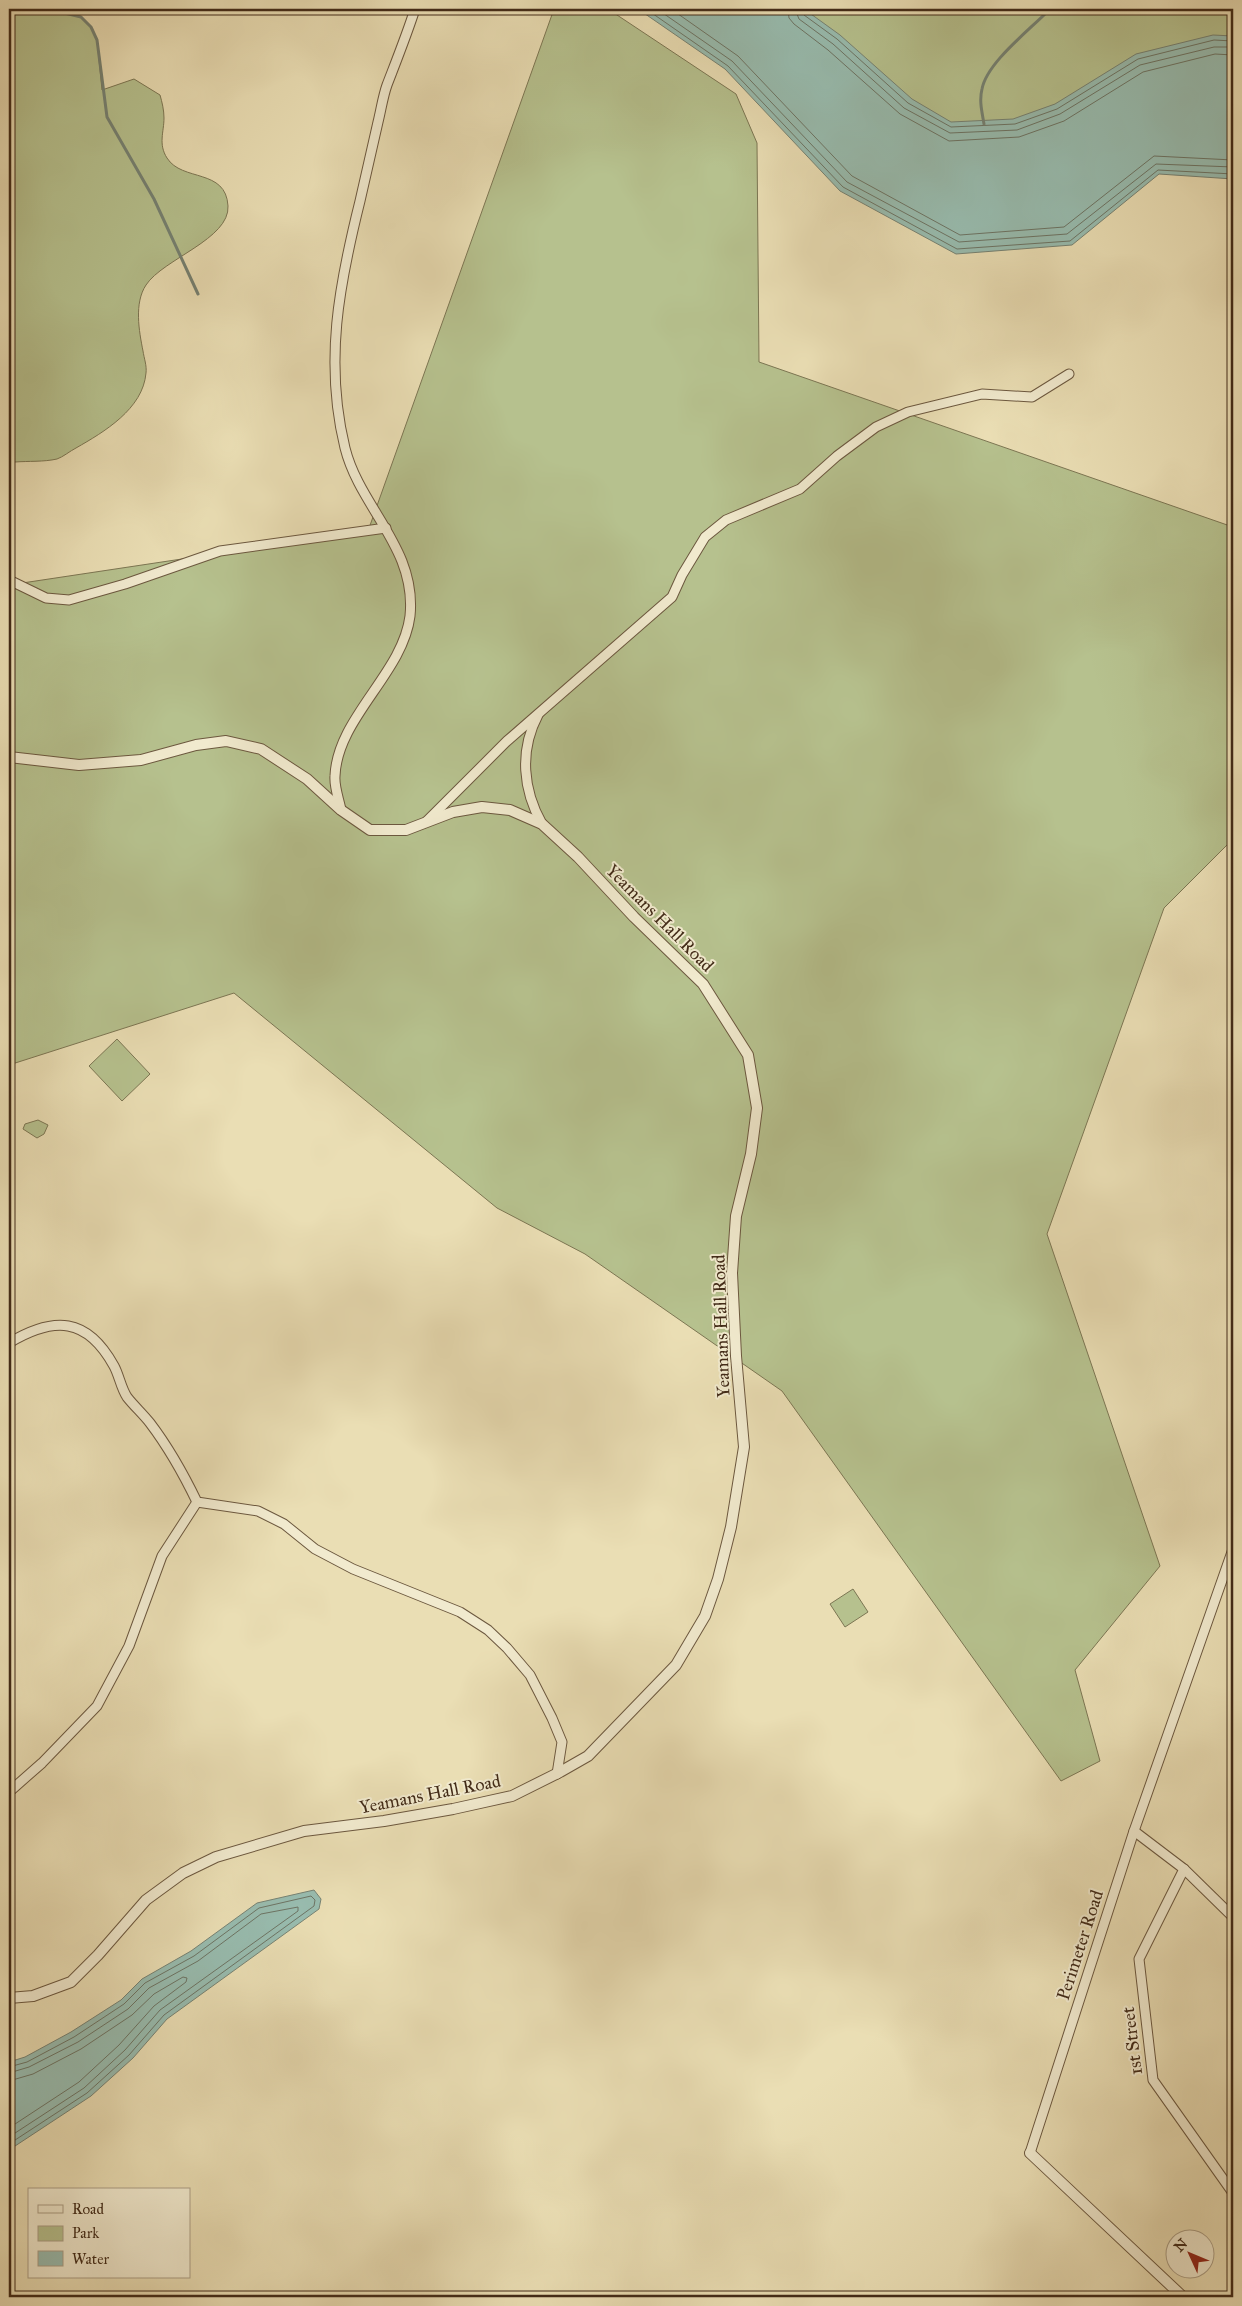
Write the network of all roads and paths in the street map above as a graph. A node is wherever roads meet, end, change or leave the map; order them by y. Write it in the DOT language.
graph roads {
  1 [pos="415,9"];
  2 [pos="1069,374"];
  3 [pos="386,528"];
  4 [pos="9,580"];
  5 [pos="540,711"];
  6 [pos="9,757"];
  7 [pos="341,810"];
  8 [pos="425,823"];
  9 [pos="542,824"];
  10 [pos="9,1343"];
  11 [pos="197,1502"];
  12 [pos="1233,1549"];
  13 [pos="557,1774"];
  14 [pos="9,1792"];
  15 [pos="1134,1831"];
  16 [pos="1184,1869"];
  17 [pos="1233,1917"];
  18 [pos="9,1998"];
  19 [pos="1030,2153"];
  20 [pos="1233,2193"];
  21 [pos="1183,2297"];
  1 -- 3 [label="street"];
  2 -- 5 [label="street"];
  3 -- 4 [label="street"];
  3 -- 7 [label="street"];
  5 -- 8 [label="street"];
  5 -- 9 [label="street"];
  6 -- 7 [label="street, Yeamans Hall Road"];
  7 -- 8 [label="street, Yeamans Hall Road"];
  8 -- 9 [label="street, Yeamans Hall Road"];
  9 -- 13 [label="street, Yeamans Hall Road"];
  10 -- 11 [label="street"];
  11 -- 13 [label="street"];
  11 -- 14 [label="street"];
  12 -- 15 [label="street, Perimeter Road"];
  13 -- 18 [label="street, Yeamans Hall Road"];
  15 -- 16 [label="street"];
  15 -- 19 [label="street, Perimeter Road"];
  16 -- 17 [label="street"];
  16 -- 20 [label="street, 1st Street"];
  19 -- 21 [label="street, Perimeter Road"];
}
